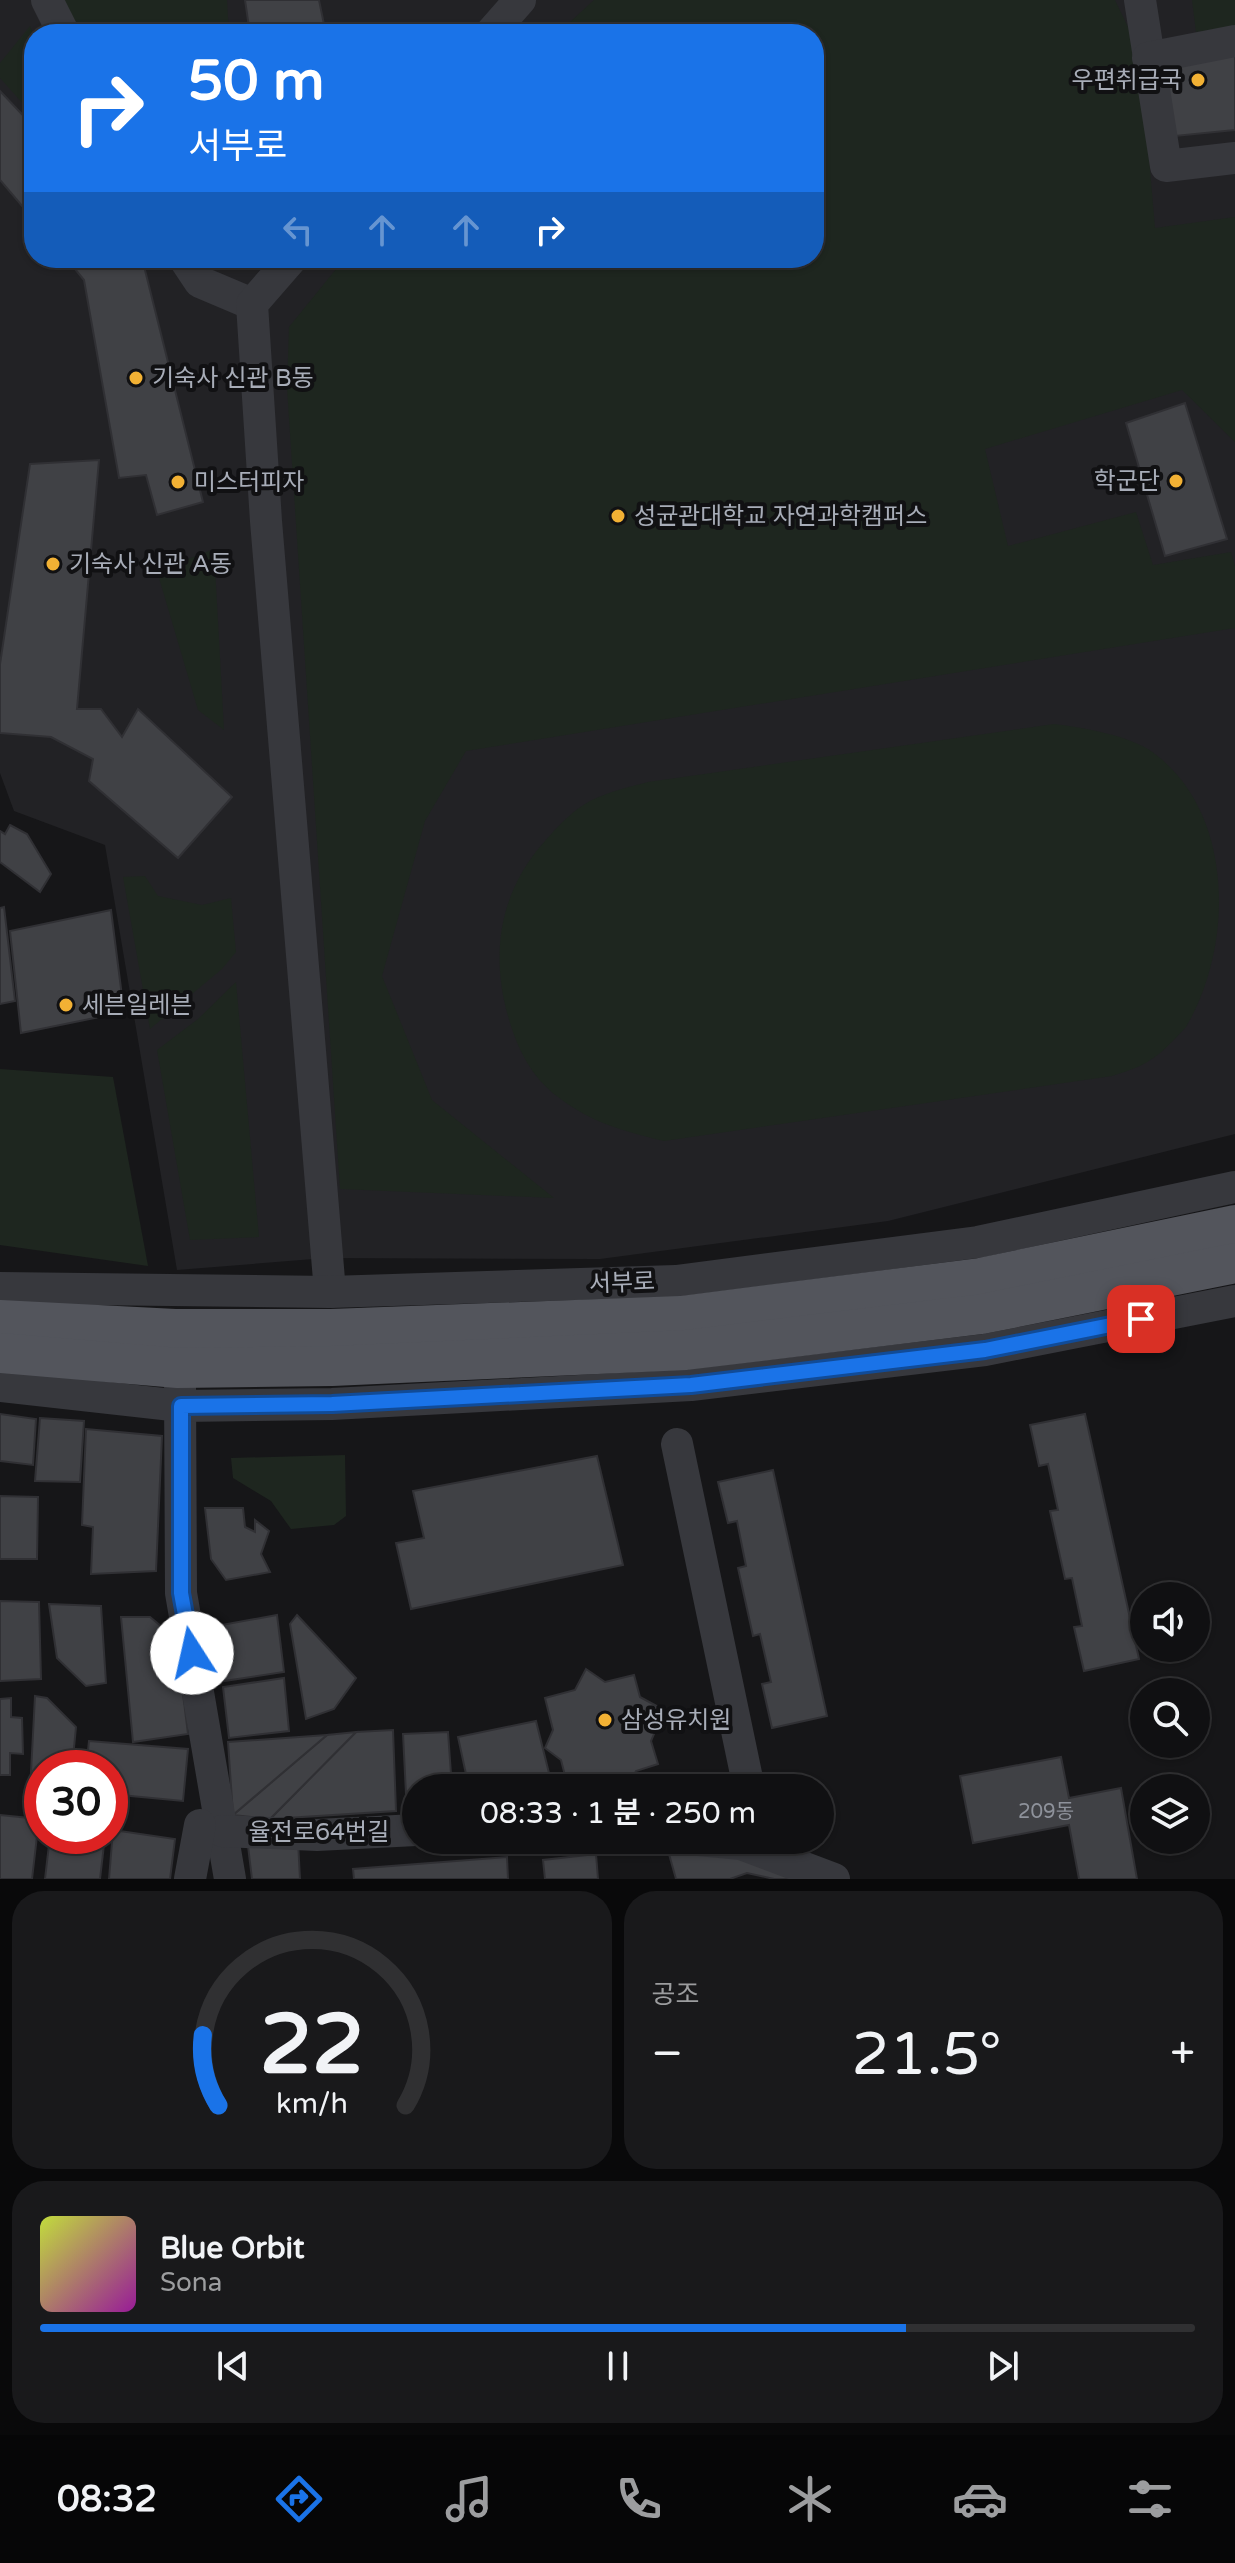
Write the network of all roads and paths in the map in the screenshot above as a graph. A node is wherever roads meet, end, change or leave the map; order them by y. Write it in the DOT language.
graph roads {
  1 [pos="47,0"];
  2 [pos="520,0"];
  3 [pos="1140,0"];
  4 [pos="59,24"];
  5 [pos="499,24"];
  6 [pos="1235,41"];
  7 [pos="1148,58"];
  8 [pos="1235,158"];
  9 [pos="191,268"];
  10 [pos="283,268"];
  11 [pos="252,304"];
  12 [pos="1235,1187"];
  13 [pos="1235,1225"];
  14 [pos="1235,1263"];
  15 [pos="0,1288"];
  16 [pos="171,1291"];
  17 [pos="330,1292"];
  18 [pos="1235,1301"];
  19 [pos="0,1320"];
  20 [pos="0,1353"];
  21 [pos="0,1386"];
  22 [pos="181,1406"];
  23 [pos="677,1444"];
  24 [pos="746,1774"];
  25 [pos="211,1828"];
  26 [pos="402,1831"];
  27 [pos="768,1854"];
  28 [pos="190,1879"];
  29 [pos="230,1879"];
  30 [pos="834,1879"];
  1 -- 4 [label="street"];
  2 -- 5 [label="street"];
  3 -- 7 [label="street"];
  6 -- 7 [label="street"];
  7 -- 8 [label="street"];
  9 -- 11 [label="street"];
  10 -- 11 [label="street"];
  11 -- 17 [label="street"];
  12 -- 17 [label="street, 서부로"];
  13 -- 19 [label="main road, 서부로, bridge"];
  14 -- 20 [label="main road, bridge"];
  15 -- 16 [label="street, 서부로"];
  16 -- 17 [label="street, 서부로"];
  16 -- 22 [label="street"];
  18 -- 22 [label="street"];
  21 -- 22 [label="street"];
  22 -- 25 [label="street"];
  23 -- 24 [label="street"];
  25 -- 26 [label="street, 율전로64번길"];
  25 -- 28 [label="street"];
  25 -- 29 [label="street"];
  27 -- 30 [label="street"];
}
